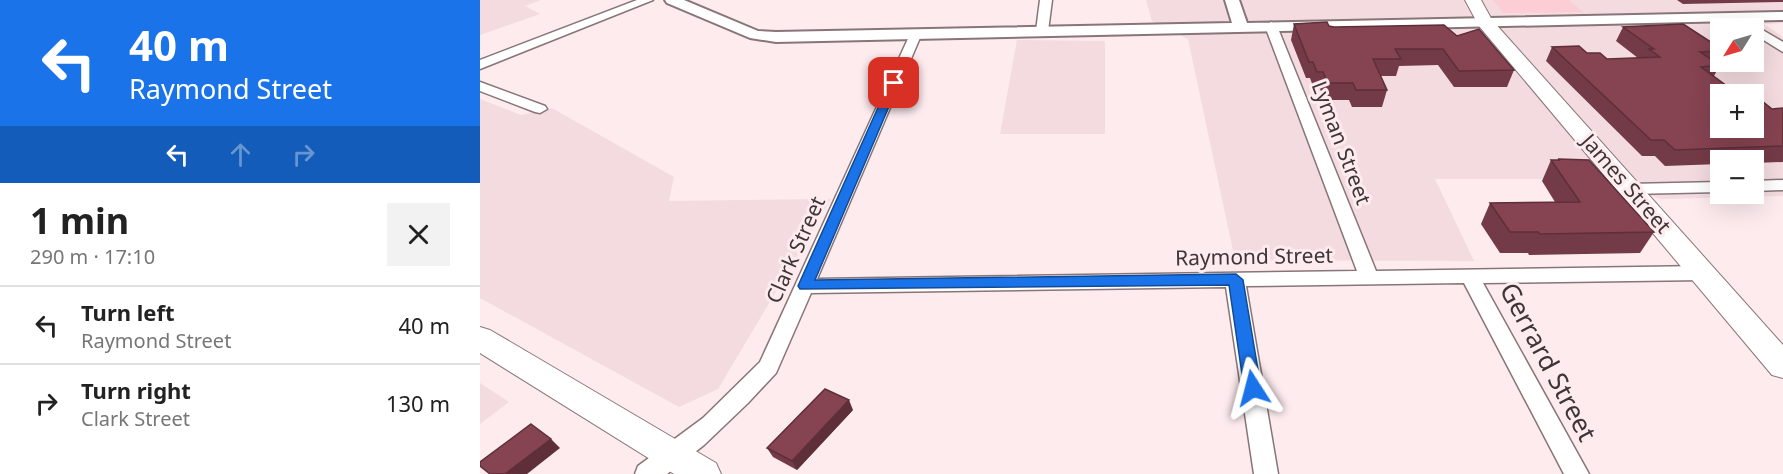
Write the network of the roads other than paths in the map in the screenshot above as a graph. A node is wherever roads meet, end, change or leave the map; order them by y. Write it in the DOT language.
graph roads {
  1 [pos="647,0"];
  2 [pos="672,0"];
  3 [pos="1046,0"];
  4 [pos="1232,0"];
  5 [pos="1473,0"];
  6 [pos="1783,16"];
  7 [pos="1736,17"];
  8 [pos="1485,22"];
  9 [pos="1241,26"];
  10 [pos="1271,26"];
  11 [pos="1042,31"];
  12 [pos="916,33"];
  13 [pos="1764,36"];
  14 [pos="1783,48"];
  15 [pos="480,65"];
  16 [pos="480,86"];
  17 [pos="540,109"];
  18 [pos="1783,185"];
  19 [pos="1764,186"];
  20 [pos="1710,187"];
  21 [pos="1630,189"];
  22 [pos="1703,273"];
  23 [pos="1470,276"];
  24 [pos="1369,278"];
  25 [pos="1236,280"];
  26 [pos="806,286"];
  27 [pos="480,338"];
  28 [pos="1783,366"];
  29 [pos="661,465"];
  30 [pos="704,474"];
  31 [pos="1266,474"];
  32 [pos="1577,474"];
  1 -- 15 [label="street"];
  2 -- 12 [label="street"];
  3 -- 11 [label="street"];
  4 -- 9 [label="street"];
  5 -- 8 [label="main road, James Street"];
  6 -- 7 [label="street"];
  7 -- 8 [label="street"];
  8 -- 10 [label="street"];
  8 -- 21 [label="main road, James Street"];
  9 -- 10 [label="street"];
  9 -- 11 [label="street"];
  10 -- 24 [label="street, Lyman Street"];
  11 -- 12 [label="street"];
  12 -- 26 [label="street, Clark Street"];
  13 -- 14 [label="street"];
  16 -- 17 [label="street"];
  18 -- 19 [label="street"];
  20 -- 21 [label="street"];
  21 -- 22 [label="main road, James Street"];
  22 -- 23 [label="street, Raymond Street"];
  22 -- 28 [label="main road, James Street"];
  23 -- 24 [label="street, Raymond Street"];
  23 -- 32 [label="street, Gerrard Street"];
  24 -- 25 [label="street, Raymond Street"];
  25 -- 26 [label="street, Raymond Street"];
  25 -- 31 [label="street"];
  26 -- 29 [label="street, Clark Street"];
  27 -- 29 [label="main road"];
  29 -- 30 [label="main road"];
}
